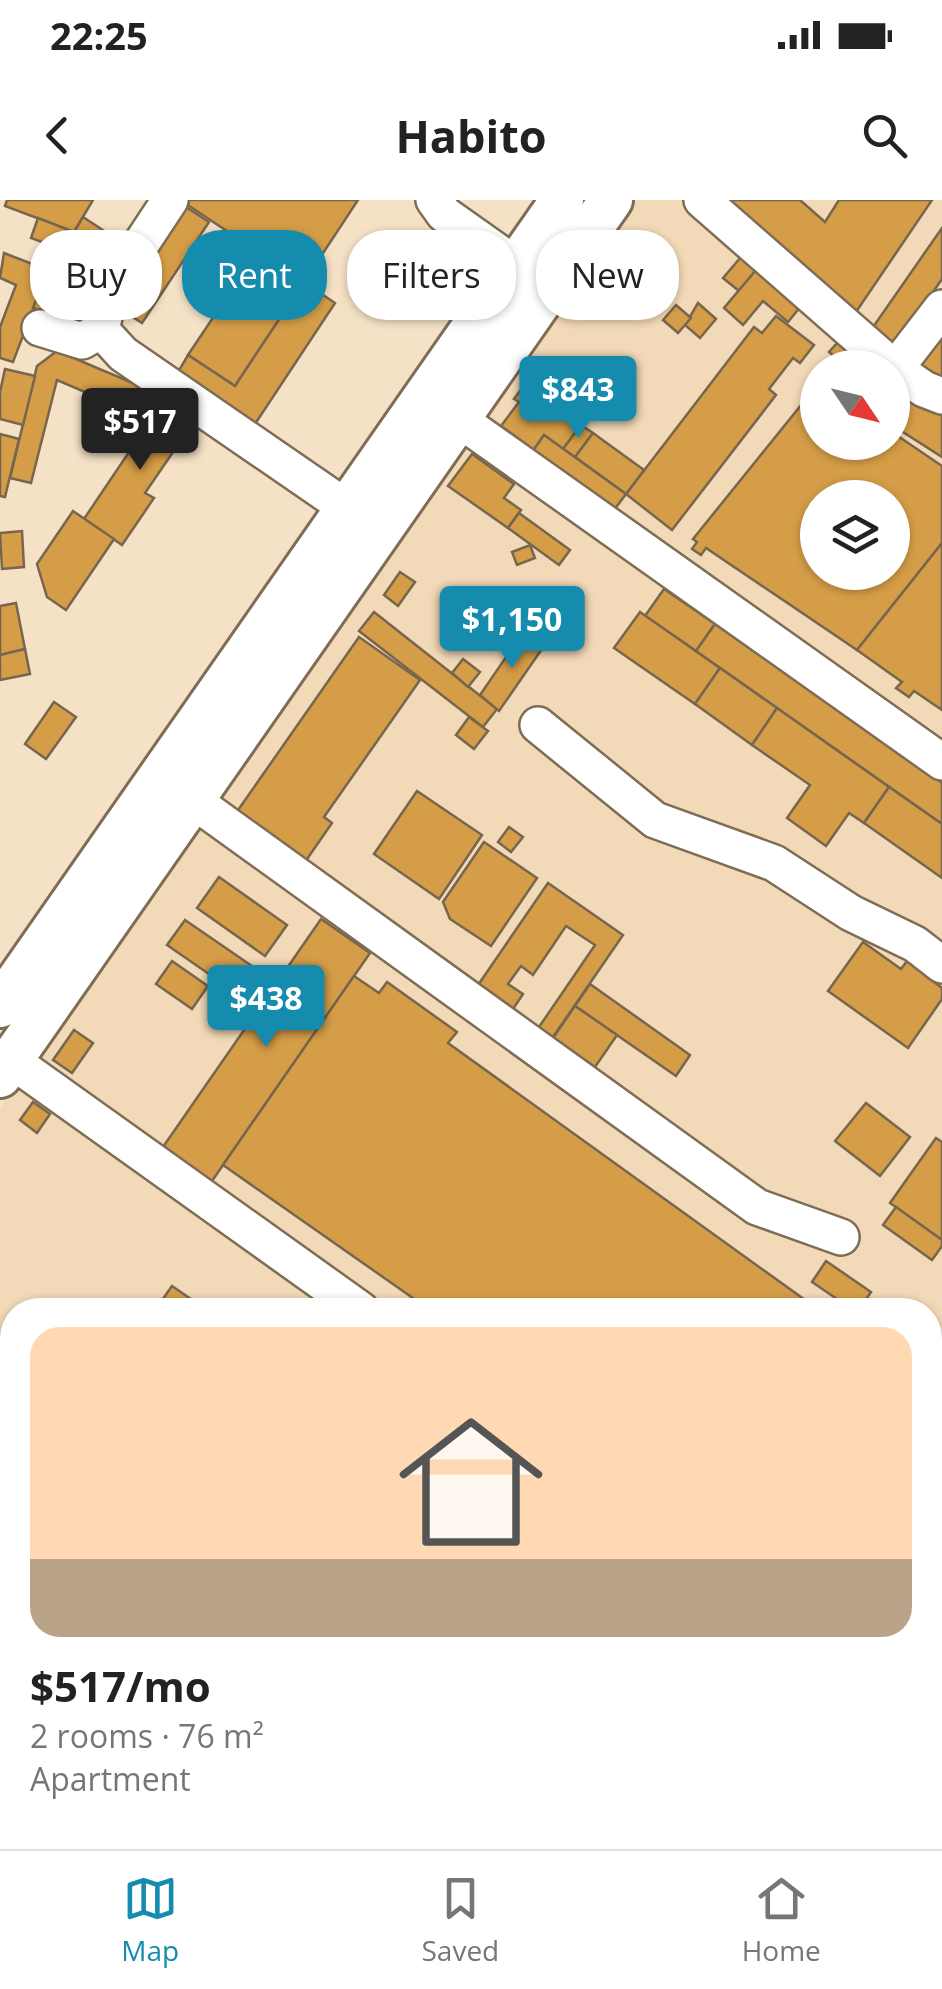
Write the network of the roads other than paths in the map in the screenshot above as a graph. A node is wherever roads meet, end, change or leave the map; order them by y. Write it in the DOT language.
graph roads {
  1 [pos="170,200"];
  2 [pos="434,200"];
  3 [pos="562,200"];
  4 [pos="611,200"];
  5 [pos="702,200"];
  6 [pos="466,230"];
  7 [pos="516,266"];
  8 [pos="942,308"];
  9 [pos="478,320"];
  10 [pos="40,328"];
  11 [pos="101,330"];
  12 [pos="873,350"];
  13 [pos="910,350"];
  14 [pos="910,379"];
  15 [pos="942,396"];
  16 [pos="457,418"];
  17 [pos="347,508"];
  18 [pos="538,725"];
  19 [pos="942,762"];
  20 [pos="192,799"];
  21 [pos="942,965"];
  22 [pos="0,1006"];
  23 [pos="6,1068"];
  24 [pos="841,1237"];
  25 [pos="343,1298"];
  1 -- 11 [label="street"];
  2 -- 6 [label="street"];
  3 -- 7 [label="main road"];
  4 -- 16 [label="main road"];
  5 -- 12 [label="street"];
  8 -- 13 [label="street"];
  9 -- 17 [label="main road"];
  10 -- 11 [label="street"];
  11 -- 17 [label="street"];
  14 -- 15 [label="street"];
  16 -- 19 [label="street"];
  16 -- 20 [label="main road"];
  17 -- 22 [label="main road"];
  18 -- 21 [label="street"];
  20 -- 23 [label="main road"];
  20 -- 24 [label="street"];
  23 -- 25 [label="street"];
}
